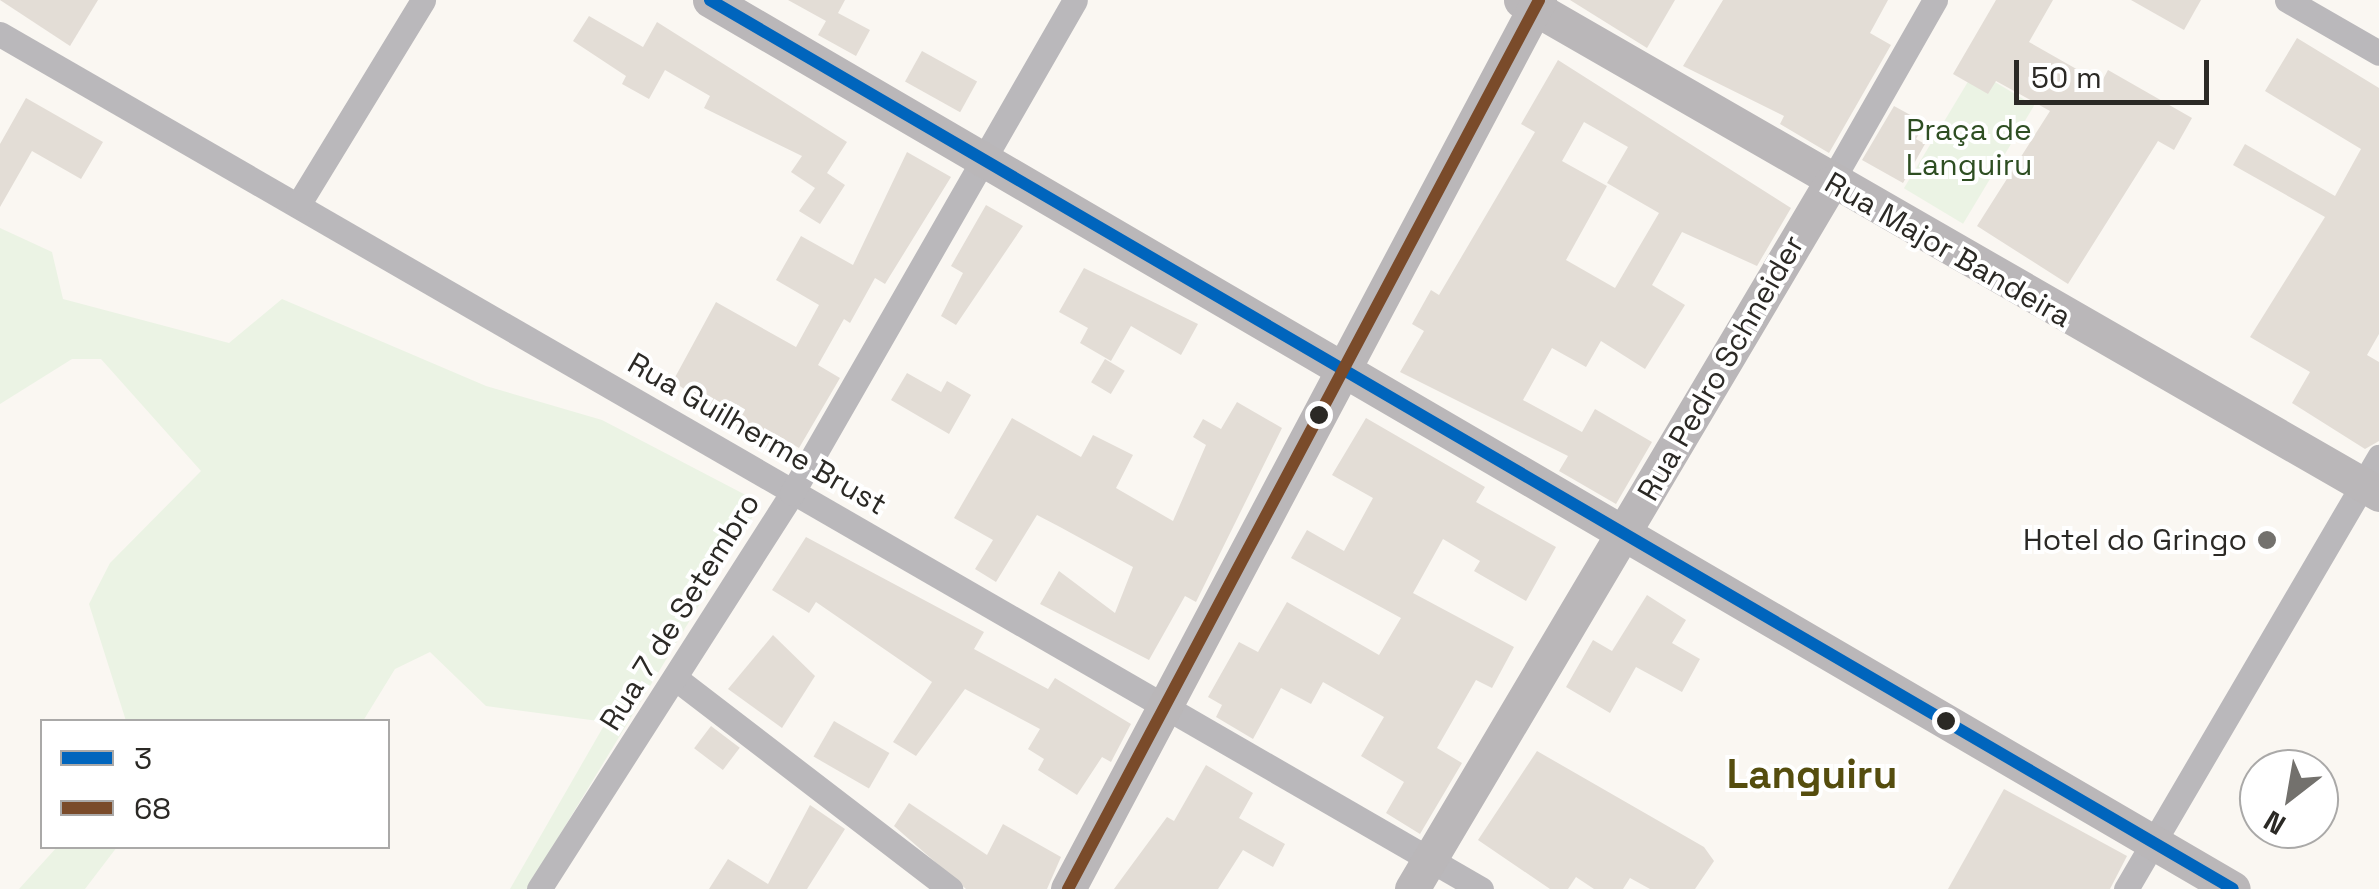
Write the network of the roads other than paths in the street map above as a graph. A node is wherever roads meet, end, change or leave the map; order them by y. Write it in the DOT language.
graph roads {
  1 [pos="423,0"];
  2 [pos="710,0"];
  3 [pos="1075,0"];
  4 [pos="1936,0"];
  5 [pos="2287,0"];
  6 [pos="1533,3"];
  7 [pos="0,34"];
  8 [pos="2379,52"];
  9 [pos="981,162"];
  10 [pos="1830,184"];
  11 [pos="298,205"];
  12 [pos="1348,370"];
  13 [pos="2374,479"];
  14 [pos="792,493"];
  15 [pos="1624,532"];
  16 [pos="678,681"];
  17 [pos="1166,706"];
  18 [pos="2152,843"];
  19 [pos="1430,858"];
  20 [pos="539,889"];
  21 [pos="950,889"];
  22 [pos="1068,889"];
  23 [pos="1412,889"];
  24 [pos="1481,889"];
  25 [pos="2126,889"];
  26 [pos="2233,889"];
  1 -- 11 [label="street"];
  2 -- 9 [label="main road"];
  3 -- 9 [label="street, Rua 7 de Setembro"];
  4 -- 10 [label="street, Rua Pedro Schneider"];
  5 -- 8 [label="street"];
  6 -- 10 [label="main road, Rua Major Bandeira"];
  6 -- 12 [label="main road"];
  7 -- 11 [label="street, Rua Guilherme Brust"];
  9 -- 12 [label="main road"];
  9 -- 14 [label="street, Rua 7 de Setembro"];
  10 -- 13 [label="main road, Rua Major Bandeira"];
  10 -- 15 [label="main road, Rua Pedro Schneider"];
  11 -- 14 [label="street, Rua Guilherme Brust"];
  12 -- 15 [label="main road"];
  12 -- 17 [label="main road"];
  13 -- 18 [label="street"];
  14 -- 16 [label="street, Rua 7 de Setembro"];
  14 -- 17 [label="street, Rua Guilherme Brust"];
  15 -- 18 [label="main road"];
  15 -- 19 [label="main road, Rua Pedro Schneider"];
  16 -- 20 [label="street, Rua 7 de Setembro"];
  16 -- 21 [label="street"];
  17 -- 19 [label="street, Rua Guilherme Brust"];
  17 -- 22 [label="main road"];
  18 -- 25 [label="street"];
  18 -- 26 [label="main road"];
  19 -- 23 [label="main road, Rua Pedro Schneider"];
  19 -- 24 [label="street, Rua Guilherme Brust"];
}
